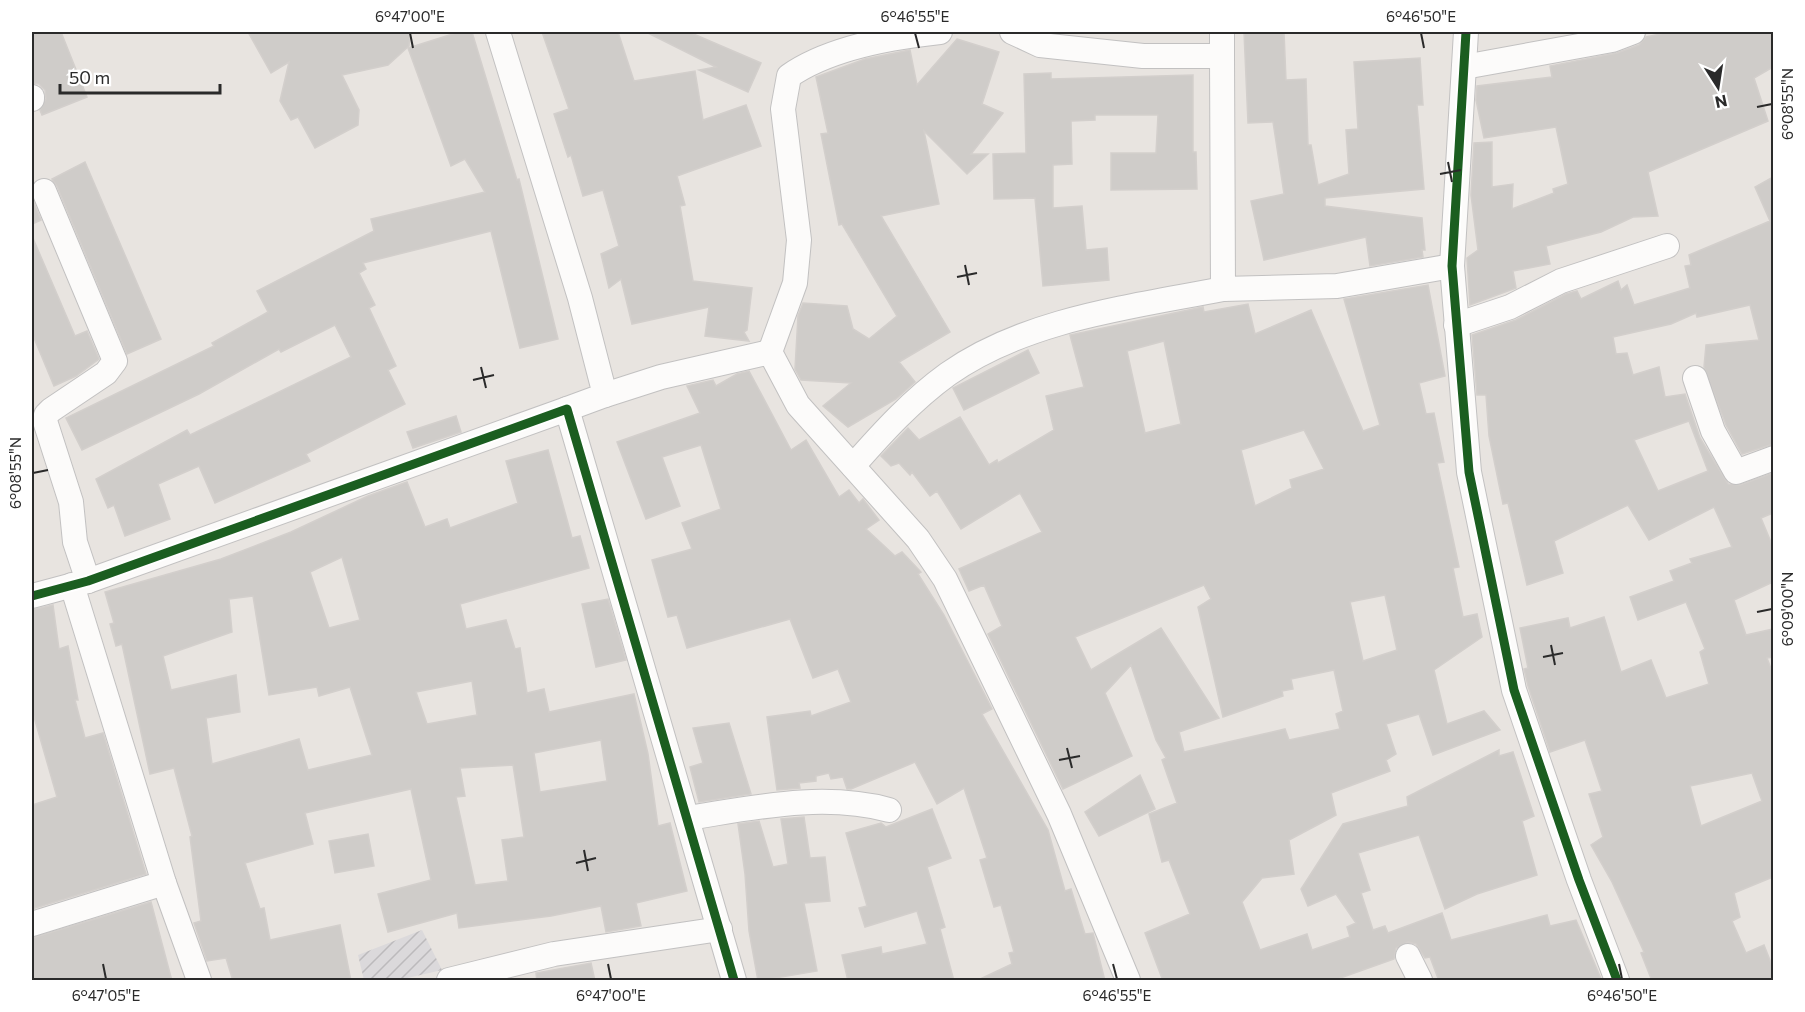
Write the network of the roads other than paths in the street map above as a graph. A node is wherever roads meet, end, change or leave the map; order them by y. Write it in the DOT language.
graph roads {
  1 [pos="498,32"];
  2 [pos="940,32"];
  3 [pos="1012,32"];
  4 [pos="1222,32"];
  5 [pos="1466,32"];
  6 [pos="1633,32"];
  7 [pos="1222,56"];
  8 [pos="1464,68"];
  9 [pos="44,191"];
  10 [pos="1667,246"];
  11 [pos="1452,266"];
  12 [pos="1222,289"];
  13 [pos="1456,325"];
  14 [pos="770,352"];
  15 [pos="1695,378"];
  16 [pos="605,395"];
  17 [pos="567,409"];
  18 [pos="1773,458"];
  19 [pos="853,466"];
  20 [pos="80,583"];
  21 [pos="32,596"];
  22 [pos="889,810"];
  23 [pos="687,818"];
  24 [pos="164,883"];
  25 [pos="32,924"];
  26 [pos="720,929"];
  27 [pos="1408,956"];
  28 [pos="199,981"];
  29 [pos="449,981"];
  30 [pos="734,981"];
  31 [pos="1128,981"];
  32 [pos="1420,981"];
  33 [pos="1617,981"];
  1 -- 16 [label="street"];
  2 -- 14 [label="street"];
  3 -- 7 [label="street"];
  4 -- 7 [label="street"];
  5 -- 8 [label="street"];
  6 -- 8 [label="street"];
  7 -- 12 [label="street"];
  8 -- 11 [label="street"];
  9 -- 20 [label="street"];
  10 -- 13 [label="street"];
  11 -- 12 [label="street"];
  11 -- 13 [label="street"];
  12 -- 19 [label="street"];
  13 -- 33 [label="street"];
  14 -- 16 [label="street"];
  14 -- 19 [label="street"];
  15 -- 18 [label="street"];
  16 -- 17 [label="street"];
  17 -- 20 [label="street"];
  17 -- 23 [label="street"];
  19 -- 31 [label="street"];
  20 -- 21 [label="street"];
  20 -- 24 [label="street"];
  22 -- 23 [label="street"];
  23 -- 26 [label="street"];
  24 -- 25 [label="street"];
  24 -- 28 [label="street"];
  26 -- 29 [label="street"];
  26 -- 30 [label="street"];
  27 -- 32 [label="street"];
}
